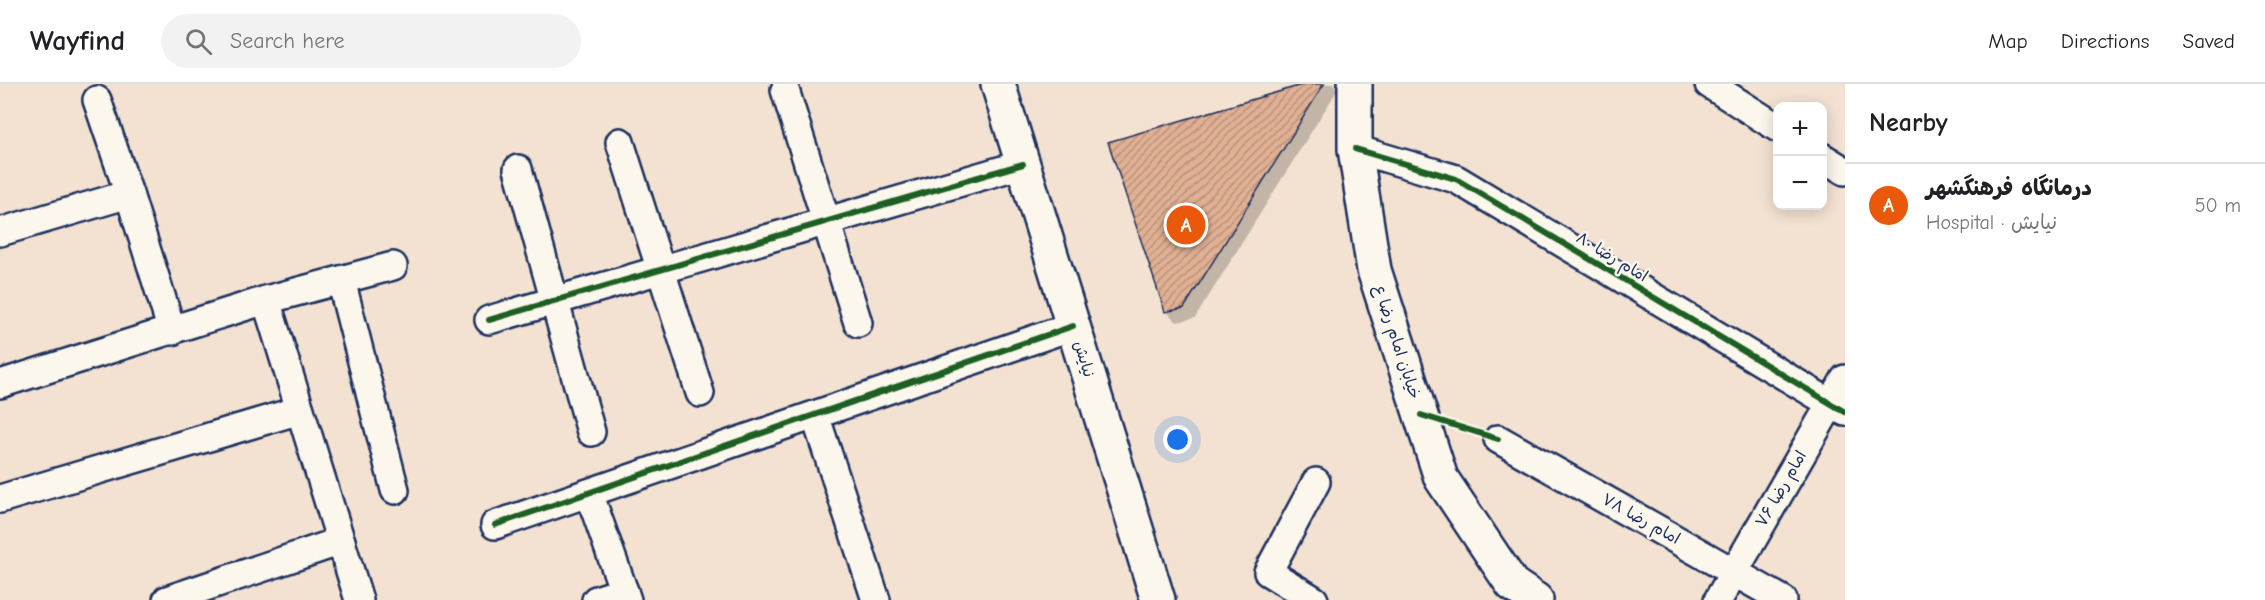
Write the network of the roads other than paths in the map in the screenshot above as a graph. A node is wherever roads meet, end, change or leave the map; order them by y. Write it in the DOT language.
graph roads {
  1 [pos="998,84"];
  2 [pos="1355,84"];
  3 [pos="1709,84"];
  4 [pos="785,90"];
  5 [pos="97,100"];
  6 [pos="1773,125"];
  7 [pos="620,142"];
  8 [pos="1355,149"];
  9 [pos="1827,160"];
  10 [pos="1023,165"];
  11 [pos="518,170"];
  12 [pos="1845,171"];
  13 [pos="129,194"];
  14 [pos="826,222"];
  15 [pos="0,232"];
  16 [pos="393,266"];
  17 [pos="661,270"];
  18 [pos="341,280"];
  19 [pos="266,300"];
  20 [pos="555,301"];
  21 [pos="489,320"];
  22 [pos="858,323"];
  23 [pos="1073,326"];
  24 [pos="172,331"];
  25 [pos="1845,379"];
  26 [pos="0,384"];
  27 [pos="700,393"];
  28 [pos="1838,408"];
  29 [pos="300,410"];
  30 [pos="815,415"];
  31 [pos="591,432"];
  32 [pos="1498,439"];
  33 [pos="1316,482"];
  34 [pos="395,490"];
  35 [pos="589,493"];
  36 [pos="0,499"];
  37 [pos="495,525"];
  38 [pos="341,541"];
  39 [pos="1734,571"];
  40 [pos="625,596"];
  41 [pos="167,600"];
  42 [pos="359,600"];
  43 [pos="596,600"];
  44 [pos="876,600"];
  45 [pos="1158,600"];
  46 [pos="1314,600"];
  47 [pos="1536,600"];
  48 [pos="1718,600"];
  49 [pos="1783,600"];
  1 -- 10 [label="main road, نیایش"];
  2 -- 8 [label="main road, خیابان امام رضا ع"];
  3 -- 6 [label="street"];
  4 -- 14 [label="street"];
  5 -- 13 [label="street"];
  7 -- 17 [label="street"];
  8 -- 28 [label="street, امام رضا ۸۰"];
  8 -- 47 [label="main road, خیابان امام رضا ع"];
  9 -- 12 [label="street"];
  10 -- 14 [label="street"];
  10 -- 23 [label="main road, نیایش"];
  11 -- 20 [label="street"];
  13 -- 15 [label="street"];
  13 -- 24 [label="street"];
  14 -- 17 [label="street"];
  14 -- 22 [label="street"];
  16 -- 18 [label="street"];
  17 -- 20 [label="street"];
  17 -- 27 [label="street"];
  18 -- 19 [label="street"];
  18 -- 34 [label="street"];
  19 -- 24 [label="street"];
  19 -- 29 [label="street"];
  20 -- 21 [label="street"];
  20 -- 31 [label="street"];
  23 -- 30 [label="street"];
  23 -- 45 [label="main road, نیایش"];
  24 -- 26 [label="street"];
  25 -- 28 [label="street, امام رضا ۷۶"];
  28 -- 39 [label="street, امام رضا ۷۶"];
  29 -- 36 [label="street"];
  29 -- 38 [label="street"];
  30 -- 35 [label="street"];
  30 -- 44 [label="street"];
  32 -- 39 [label="street, امام رضا ۷۸"];
  33 -- 46 [label="street"];
  35 -- 37 [label="street"];
  35 -- 40 [label="street"];
  38 -- 41 [label="street"];
  38 -- 42 [label="street"];
  39 -- 48 [label="street, امام رضا ۷۶"];
  39 -- 49 [label="street, امام رضا ۷۸"];
  40 -- 43 [label="street"];
}
